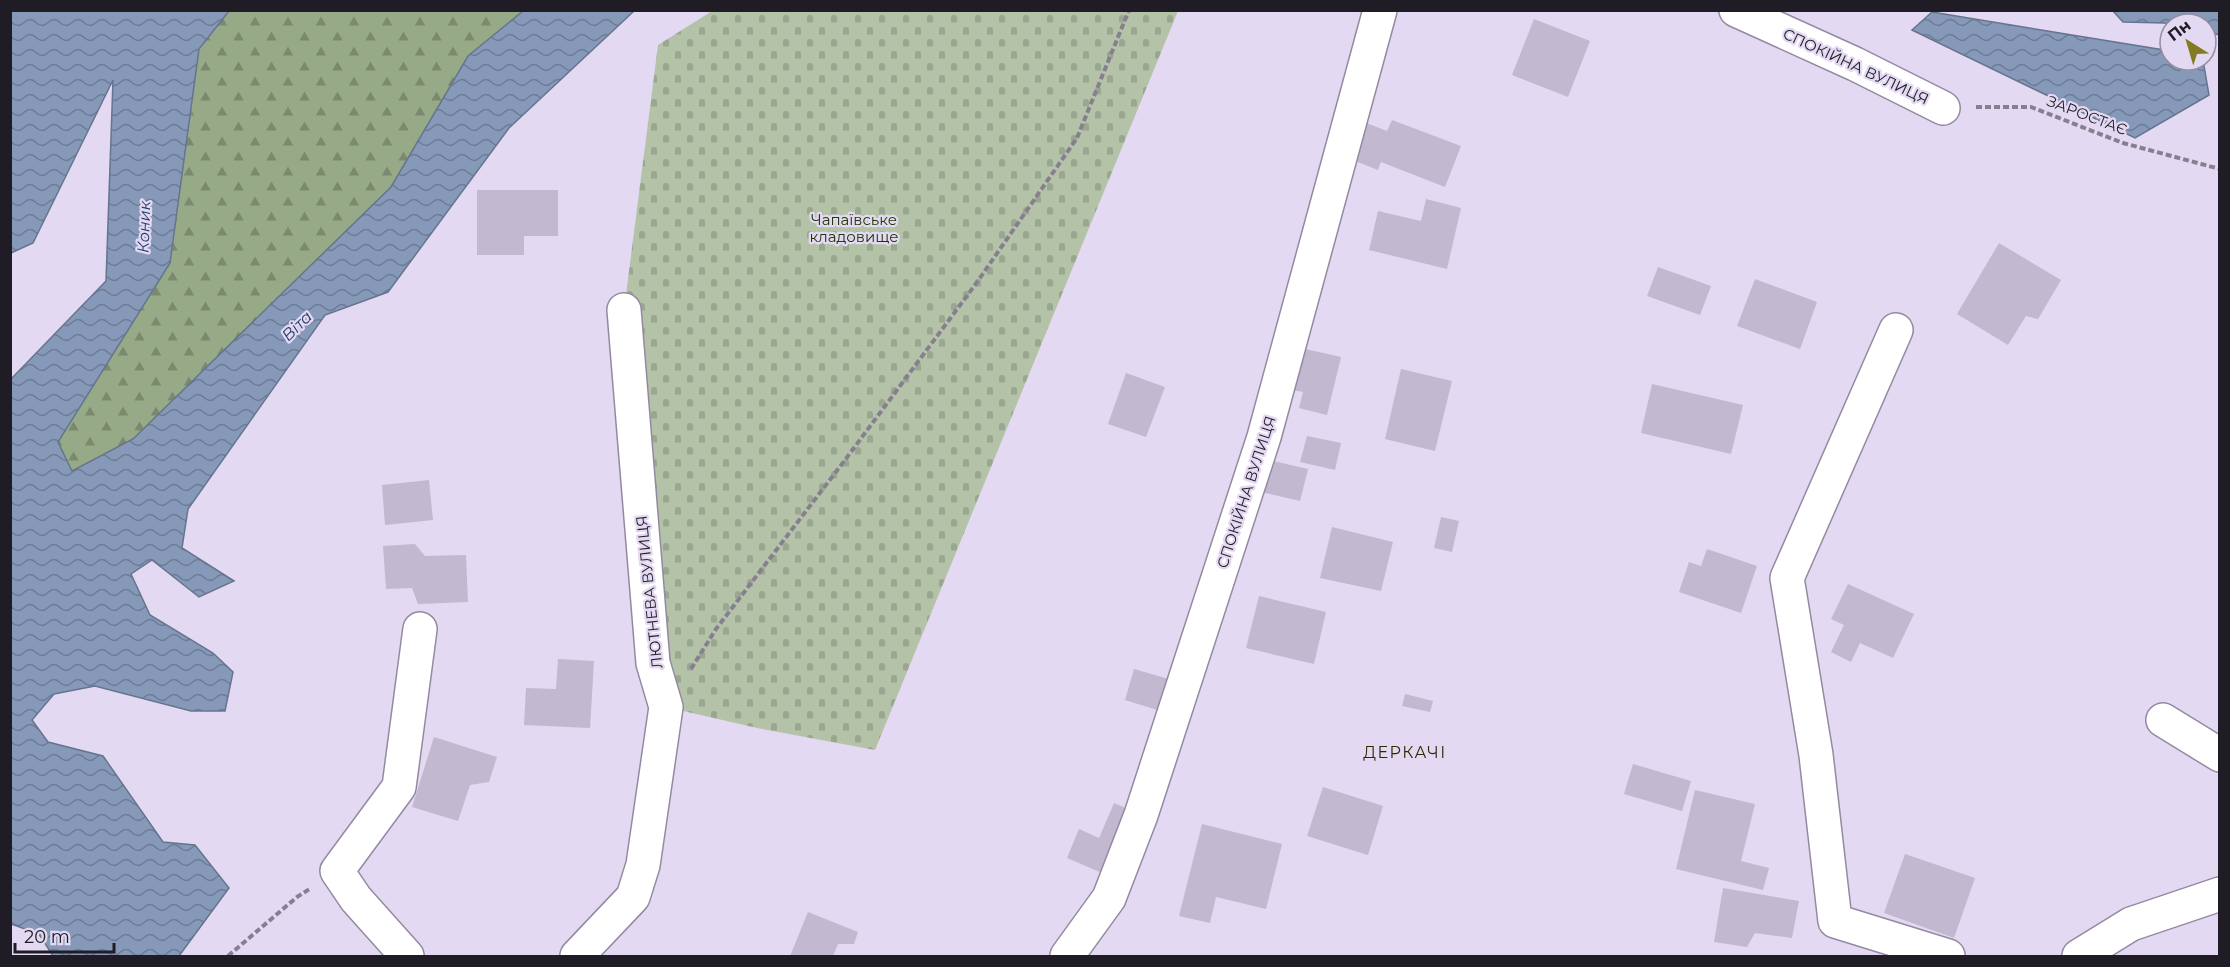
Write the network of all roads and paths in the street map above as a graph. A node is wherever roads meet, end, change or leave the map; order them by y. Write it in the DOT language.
graph roads {
  1 [pos="1129,10"];
  2 [pos="1380,10"];
  3 [pos="1736,10"];
  4 [pos="1943,108"];
  5 [pos="2220,169"];
  6 [pos="624,310"];
  7 [pos="1896,330"];
  8 [pos="420,630"];
  9 [pos="666,708"];
  10 [pos="2163,720"];
  11 [pos="2220,755"];
  12 [pos="337,871"];
  13 [pos="2220,894"];
  14 [pos="228,957"];
  15 [pos="406,957"];
  16 [pos="577,957"];
  17 [pos="1067,957"];
  18 [pos="1948,957"];
  19 [pos="2079,957"];
  1 -- 9 [label="path"];
  2 -- 17 [label="street, СПОКІЙНА ВУЛИЦЯ"];
  3 -- 4 [label="street, СПОКІЙНА ВУЛИЦЯ"];
  4 -- 5 [label="path, ЗАРОСТАЄ"];
  6 -- 9 [label="street, ЛЮТНЕВА ВУЛИЦЯ"];
  7 -- 18 [label="street"];
  8 -- 12 [label="street"];
  9 -- 16 [label="street, ЛЮТНЕВА ВУЛИЦЯ"];
  10 -- 11 [label="street"];
  12 -- 14 [label="path"];
  12 -- 15 [label="street"];
  13 -- 19 [label="street"];
}
